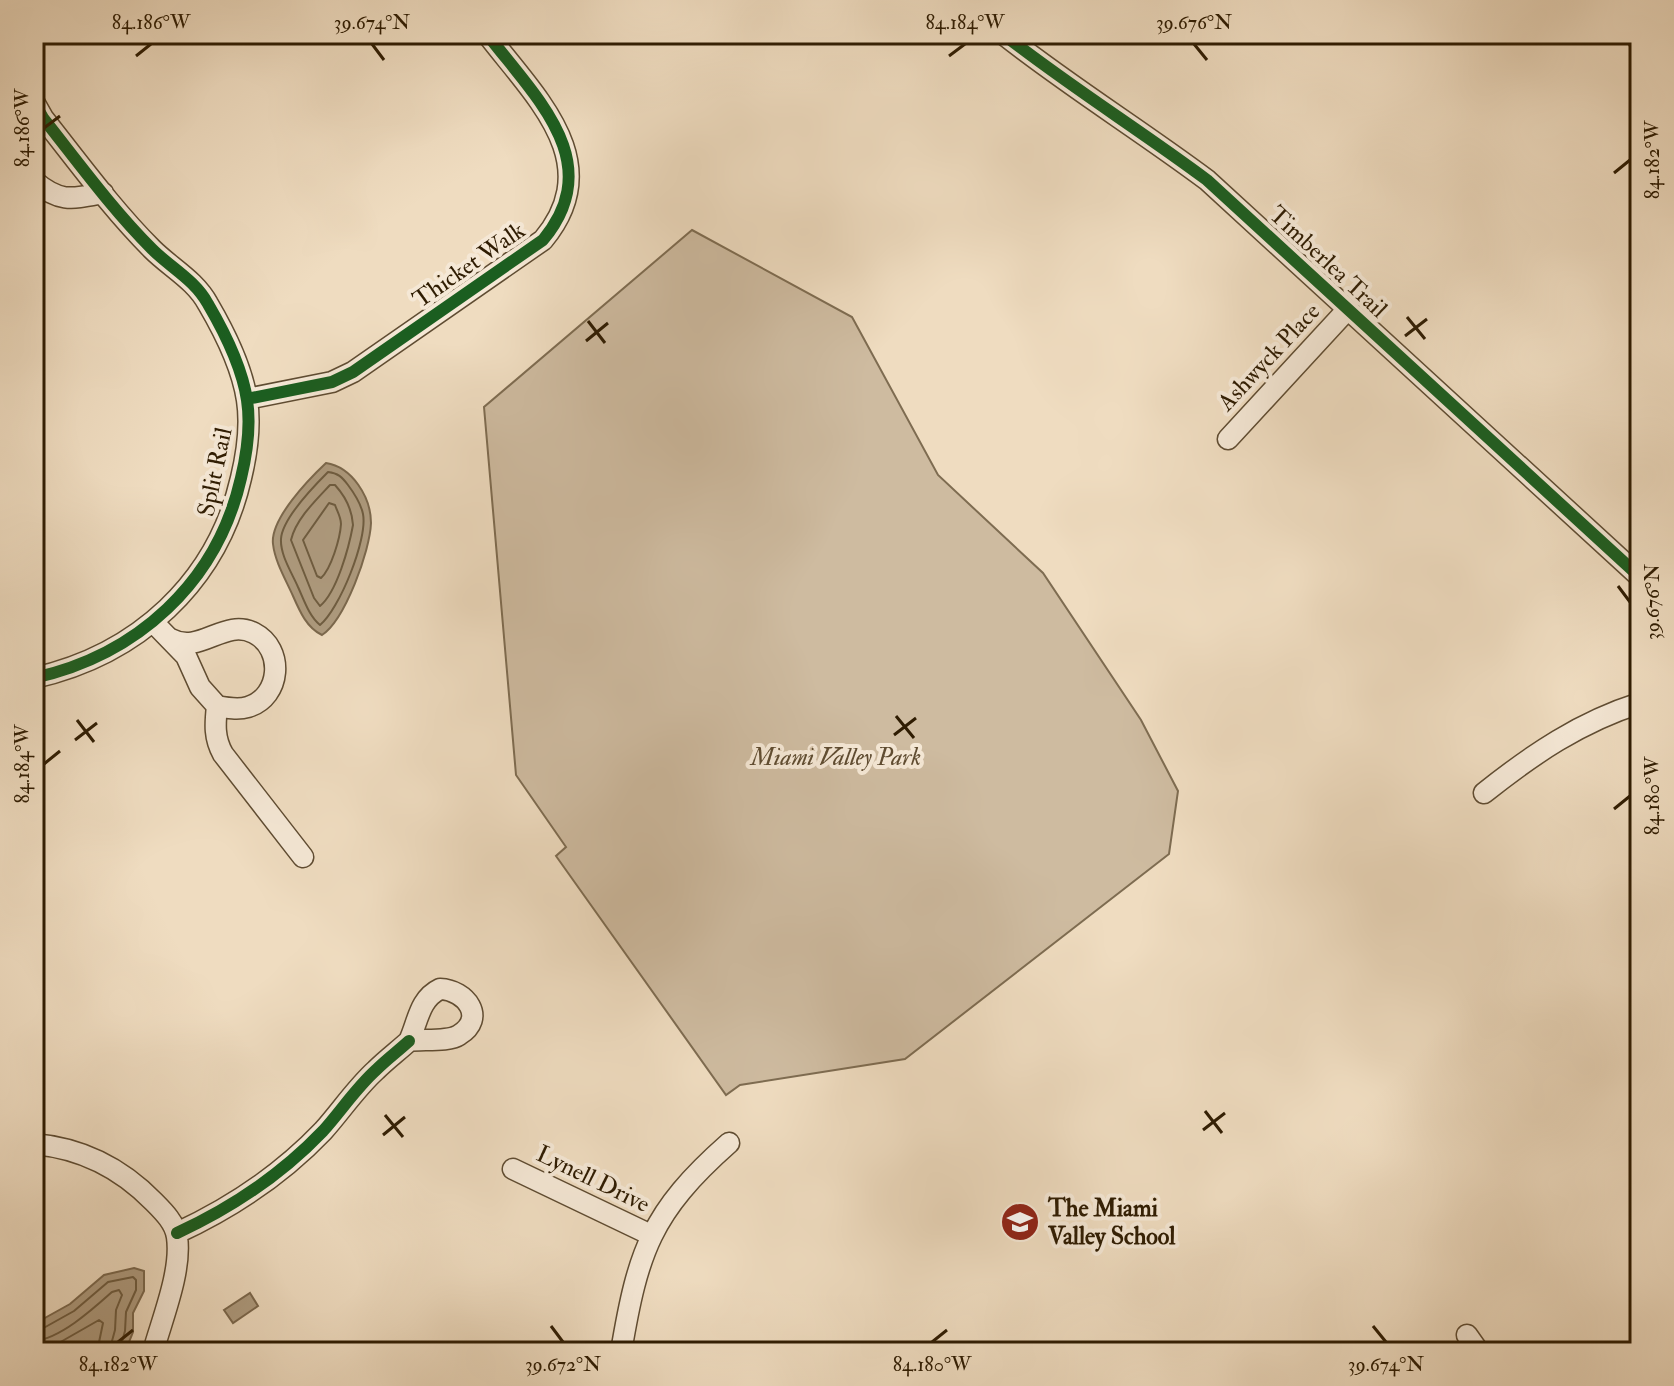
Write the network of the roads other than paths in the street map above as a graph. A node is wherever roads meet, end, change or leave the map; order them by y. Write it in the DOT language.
graph roads {
  1 [pos="487,34"];
  2 [pos="1003,34"];
  3 [pos="1635,34"];
  4 [pos="1640,43"];
  5 [pos="34,102"];
  6 [pos="34,181"];
  7 [pos="103,193"];
  8 [pos="1347,310"];
  9 [pos="247,399"];
  10 [pos="1228,439"];
  11 [pos="1640,577"];
  12 [pos="153,622"];
  13 [pos="171,639"];
  14 [pos="34,678"];
  15 [pos="1640,703"];
  16 [pos="217,706"];
  17 [pos="1484,793"];
  18 [pos="303,857"];
  19 [pos="409,1041"];
  20 [pos="729,1143"];
  21 [pos="34,1144"];
  22 [pos="513,1169"];
  23 [pos="177,1233"];
  24 [pos="651,1235"];
  25 [pos="153,1352"];
  26 [pos="621,1352"];
  1 -- 9 [label="street, Thicket Walk"];
  2 -- 8 [label="street, Timberlea Trail"];
  3 -- 4 [label="street"];
  5 -- 7 [label="street, Split Rail"];
  6 -- 7 [label="street"];
  7 -- 9 [label="street, Split Rail"];
  8 -- 10 [label="street, Ashwyck Place"];
  8 -- 11 [label="street, Timberlea Trail"];
  9 -- 12 [label="street, Split Rail"];
  12 -- 13 [label="street"];
  12 -- 14 [label="street, Split Rail"];
  13 -- 16 [label="street"];
  13 -- 16 [label="street"];
  15 -- 17 [label="street"];
  16 -- 18 [label="street"];
  19 -- 23 [label="street"];
  20 -- 24 [label="street"];
  21 -- 23 [label="street"];
  22 -- 24 [label="street, Lynell Drive"];
  23 -- 25 [label="street"];
  24 -- 26 [label="street"];
}
